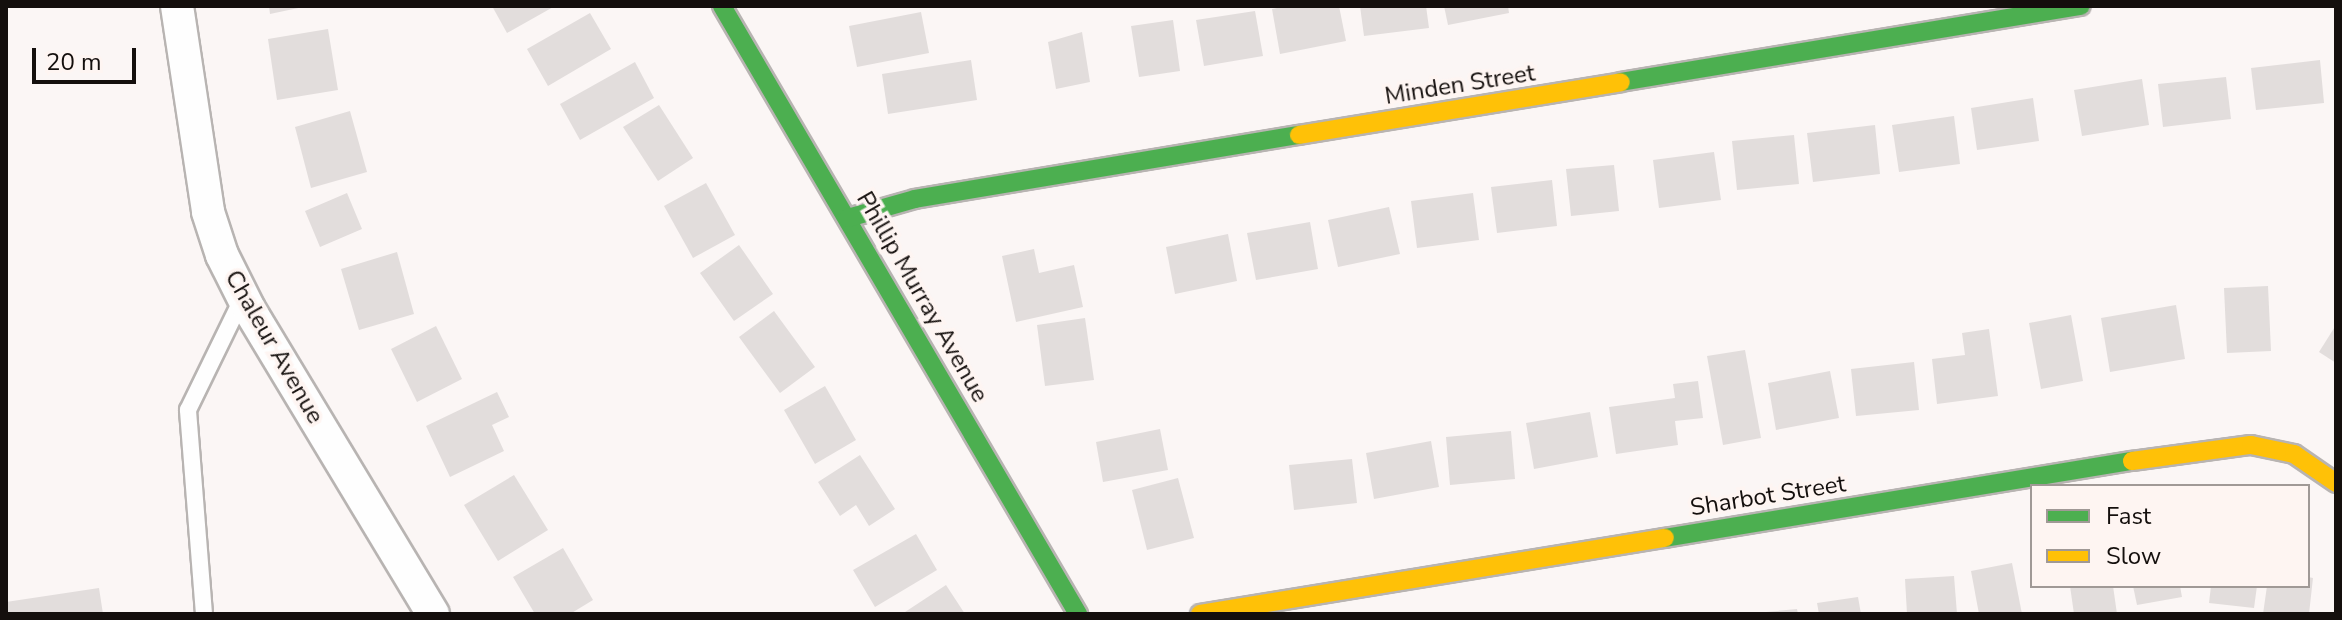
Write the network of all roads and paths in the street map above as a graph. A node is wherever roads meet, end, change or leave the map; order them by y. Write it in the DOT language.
graph roads {
  1 [pos="177,6"];
  2 [pos="722,6"];
  3 [pos="2081,6"];
  4 [pos="848,218"];
  5 [pos="243,297"];
  6 [pos="2336,483"];
  7 [pos="204,614"];
  8 [pos="433,614"];
  9 [pos="1078,614"];
  10 [pos="1200,614"];
  1 -- 5 [label="street, Chaleur Avenue"];
  2 -- 4 [label="street, Phillip Murray Avenue"];
  3 -- 4 [label="street, Minden Street"];
  4 -- 9 [label="street, Phillip Murray Avenue"];
  5 -- 7 [label="lane"];
  5 -- 8 [label="street, Chaleur Avenue"];
  6 -- 10 [label="street, Sharbot Street"];
}
